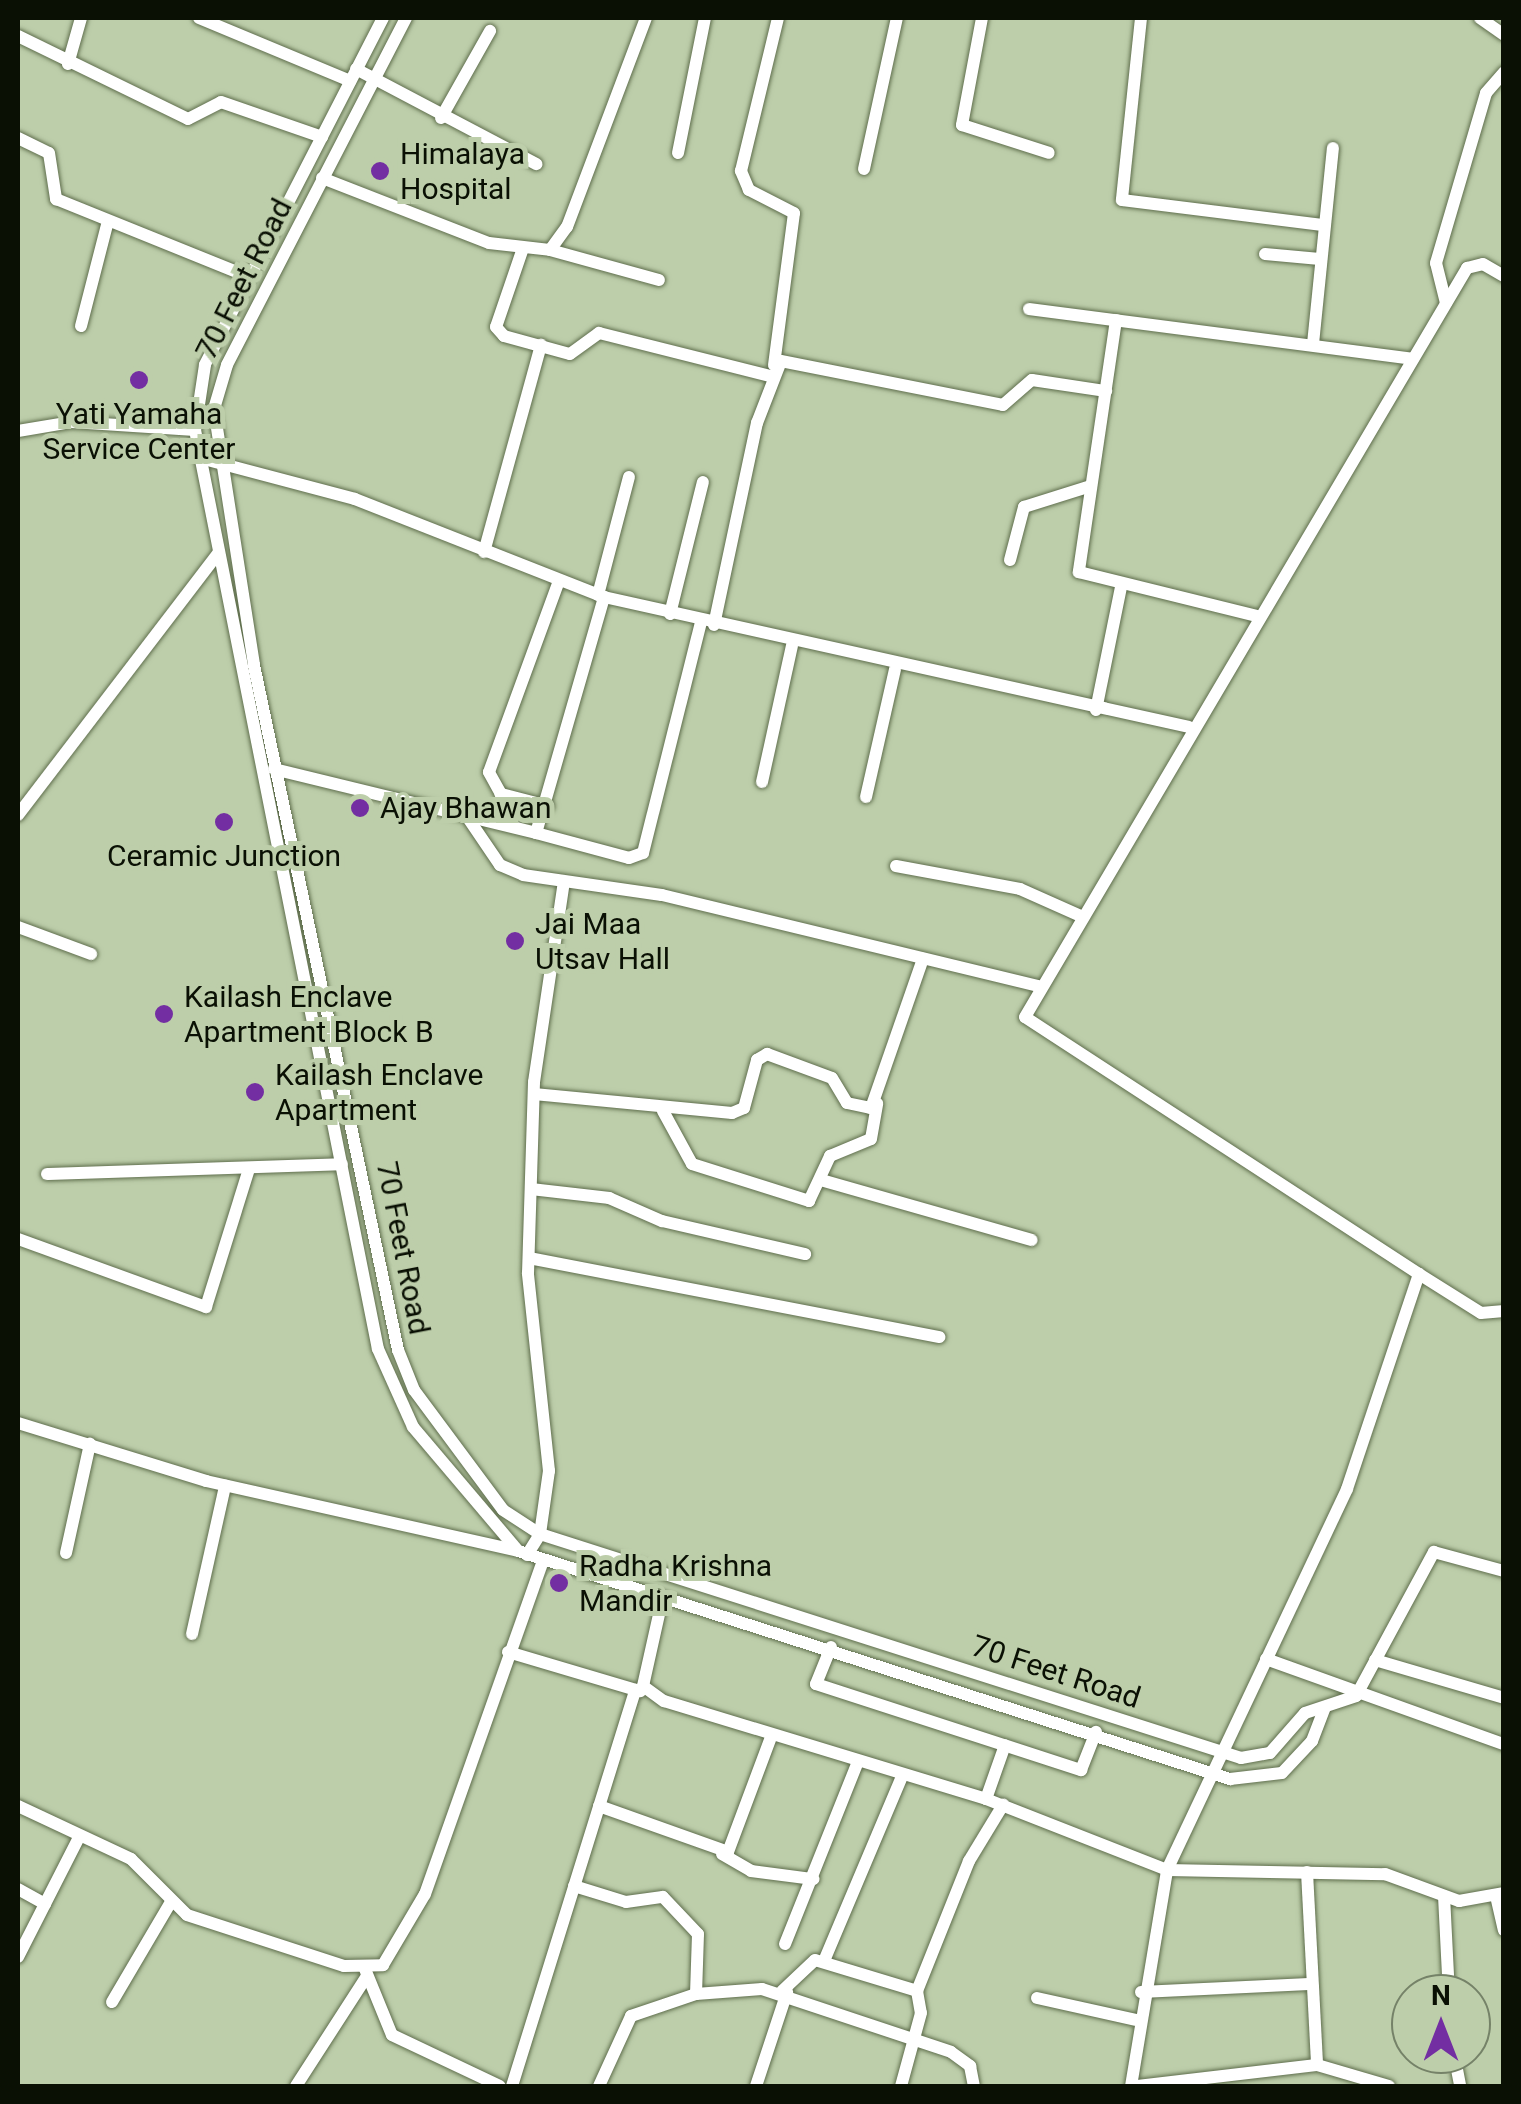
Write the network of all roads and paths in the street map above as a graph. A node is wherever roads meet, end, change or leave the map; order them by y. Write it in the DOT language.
graph roads {
  1 [pos="81,18"];
  2 [pos="199,18"];
  3 [pos="383,18"];
  4 [pos="406,18"];
  5 [pos="646,18"];
  6 [pos="706,18"];
  7 [pos="778,18"];
  8 [pos="897,18"];
  9 [pos="982,18"];
  10 [pos="1142,18"];
  11 [pos="1480,18"];
  12 [pos="490,32"];
  13 [pos="1504,35"];
  14 [pos="18,36"];
  15 [pos="68,64"];
  16 [pos="1504,72"];
  17 [pos="353,75"];
  18 [pos="374,79"];
  19 [pos="440,118"];
  20 [pos="18,138"];
  21 [pos="322,138"];
  22 [pos="1333,148"];
  23 [pos="678,153"];
  24 [pos="1049,153"];
  25 [pos="536,164"];
  26 [pos="864,169"];
  27 [pos="322,178"];
  28 [pos="279,216"];
  29 [pos="108,221"];
  30 [pos="1324,225"];
  31 [pos="298,226"];
  32 [pos="550,250"];
  33 [pos="522,251"];
  34 [pos="1265,254"];
  35 [pos="1320,259"];
  36 [pos="1504,276"];
  37 [pos="248,277"];
  38 [pos="659,280"];
  39 [pos="1446,304"];
  40 [pos="1029,309"];
  41 [pos="1116,320"];
  42 [pos="81,326"];
  43 [pos="1313,344"];
  44 [pos="541,345"];
  45 [pos="1412,359"];
  46 [pos="772,371"];
  47 [pos="1106,391"];
  48 [pos="195,430"];
  49 [pos="18,431"];
  50 [pos="220,457"];
  51 [pos="200,458"];
  52 [pos="629,477"];
  53 [pos="703,482"];
  54 [pos="1091,486"];
  55 [pos="231,541"];
  56 [pos="484,552"];
  57 [pos="214,556"];
  58 [pos="1010,560"];
  59 [pos="558,584"];
  60 [pos="1121,586"];
  61 [pos="601,596"];
  62 [pos="670,614"];
  63 [pos="1257,616"];
  64 [pos="707,624"];
  65 [pos="792,645"];
  66 [pos="894,668"];
  67 [pos="1096,710"];
  68 [pos="1189,728"];
  69 [pos="259,767"];
  70 [pos="278,770"];
  71 [pos="762,782"];
  72 [pos="866,797"];
  73 [pos="548,806"];
  74 [pos="18,815"];
  75 [pos="468,818"];
  76 [pos="536,833"];
  77 [pos="896,866"];
  78 [pos="564,882"];
  79 [pos="1081,916"];
  80 [pos="18,927"];
  81 [pos="91,954"];
  82 [pos="924,958"];
  83 [pos="1038,986"];
  84 [pos="534,1094"];
  85 [pos="347,1097"];
  86 [pos="330,1100"];
  87 [pos="878,1104"];
  88 [pos="663,1111"];
  89 [pos="342,1164"];
  90 [pos="249,1169"];
  91 [pos="47,1174"];
  92 [pos="820,1180"];
  93 [pos="531,1189"];
  94 [pos="18,1240"];
  95 [pos="1032,1240"];
  96 [pos="804,1254"];
  97 [pos="528,1258"];
  98 [pos="1419,1274"];
  99 [pos="1504,1311"];
  100 [pos="939,1338"];
  101 [pos="399,1355"];
  102 [pos="381,1360"];
  103 [pos="18,1423"];
  104 [pos="90,1444"];
  105 [pos="225,1486"];
  106 [pos="540,1534"];
  107 [pos="66,1553"];
  108 [pos="523,1553"];
  109 [pos="542,1561"];
  110 [pos="1504,1571"];
  111 [pos="662,1601"];
  112 [pos="192,1634"];
  113 [pos="831,1647"];
  114 [pos="508,1652"];
  115 [pos="1266,1658"];
  116 [pos="1375,1660"];
  117 [pos="635,1690"];
  118 [pos="651,1694"];
  119 [pos="1356,1696"];
  120 [pos="1504,1698"];
  121 [pos="1326,1708"];
  122 [pos="1096,1732"];
  123 [pos="771,1737"];
  124 [pos="1504,1744"];
  125 [pos="1005,1746"];
  126 [pos="1220,1753"];
  127 [pos="857,1764"];
  128 [pos="1212,1771"];
  129 [pos="902,1776"];
  130 [pos="986,1799"];
  131 [pos="18,1806"];
  132 [pos="599,1806"];
  133 [pos="1003,1806"];
  134 [pos="78,1839"];
  135 [pos="722,1854"];
  136 [pos="1167,1870"];
  137 [pos="1307,1872"];
  138 [pos="813,1879"];
  139 [pos="574,1886"];
  140 [pos="18,1889"];
  141 [pos="1500,1894"];
  142 [pos="1444,1896"];
  143 [pos="172,1902"];
  144 [pos="45,1904"];
  145 [pos="1504,1930"];
  146 [pos="785,1944"];
  147 [pos="18,1956"];
  148 [pos="824,1961"];
  149 [pos="366,1972"];
  150 [pos="1448,1974"];
  151 [pos="1310,1984"];
  152 [pos="784,1991"];
  153 [pos="917,1991"];
  154 [pos="1141,1992"];
  155 [pos="696,1994"];
  156 [pos="1037,1998"];
  157 [pos="112,2002"];
  158 [pos="1136,2020"];
  159 [pos="912,2037"];
  160 [pos="1317,2065"];
  161 [pos="296,2086"];
  162 [pos="500,2086"];
  163 [pos="512,2086"];
  164 [pos="599,2086"];
  165 [pos="756,2086"];
  166 [pos="901,2086"];
  167 [pos="974,2086"];
  168 [pos="1134,2086"];
  169 [pos="1389,2086"];
  1 -- 15 [label="street"];
  2 -- 17 [label="street"];
  3 -- 17 [label="street, 70 Feet Road"];
  4 -- 18 [label="street, 70 Feet Road"];
  5 -- 32 [label="street"];
  6 -- 23 [label="street"];
  7 -- 46 [label="street"];
  8 -- 26 [label="street"];
  9 -- 24 [label="street"];
  10 -- 30 [label="street"];
  11 -- 13 [label="street"];
  12 -- 19 [label="street"];
  14 -- 15 [label="street"];
  15 -- 21 [label="street"];
  16 -- 39 [label="street"];
  17 -- 18 [label="street"];
  17 -- 21 [label="street, 70 Feet Road"];
  18 -- 19 [label="street"];
  18 -- 27 [label="street, 70 Feet Road"];
  19 -- 25 [label="street"];
  20 -- 29 [label="street"];
  21 -- 28 [label="street, 70 Feet Road"];
  22 -- 30 [label="street"];
  27 -- 31 [label="street, 70 Feet Road"];
  27 -- 33 [label="street"];
  28 -- 31 [label="street"];
  28 -- 37 [label="street, 70 Feet Road"];
  29 -- 37 [label="street"];
  29 -- 42 [label="street"];
  30 -- 35 [label="street"];
  31 -- 50 [label="street, 70 Feet Road"];
  32 -- 33 [label="street"];
  32 -- 38 [label="street"];
  33 -- 44 [label="street"];
  34 -- 35 [label="street"];
  35 -- 43 [label="street"];
  36 -- 39 [label="street"];
  37 -- 48 [label="street, 70 Feet Road"];
  39 -- 45 [label="street"];
  40 -- 41 [label="street"];
  41 -- 43 [label="street"];
  41 -- 47 [label="street"];
  43 -- 45 [label="street"];
  44 -- 46 [label="street"];
  44 -- 56 [label="street"];
  45 -- 63 [label="street"];
  46 -- 47 [label="street"];
  46 -- 64 [label="street"];
  47 -- 54 [label="street"];
  48 -- 49 [label="street"];
  48 -- 51 [label="street, 70 Feet Road"];
  50 -- 51 [label="street"];
  50 -- 55 [label="street, 70 Feet Road"];
  50 -- 56 [label="street"];
  51 -- 57 [label="street, 70 Feet Road"];
  52 -- 61 [label="street"];
  53 -- 62 [label="street"];
  54 -- 58 [label="street"];
  54 -- 60 [label="street"];
  55 -- 57 [label="street"];
  55 -- 70 [label="street, 70 Feet Road"];
  56 -- 59 [label="street"];
  57 -- 69 [label="street, 70 Feet Road"];
  57 -- 74 [label="street"];
  59 -- 61 [label="street"];
  59 -- 73 [label="street"];
  60 -- 63 [label="street"];
  60 -- 67 [label="street"];
  61 -- 62 [label="street"];
  61 -- 73 [label="street"];
  62 -- 64 [label="street"];
  63 -- 68 [label="street"];
  64 -- 65 [label="street"];
  64 -- 76 [label="street"];
  65 -- 66 [label="street"];
  65 -- 71 [label="street"];
  66 -- 67 [label="street"];
  66 -- 72 [label="street"];
  67 -- 68 [label="street"];
  68 -- 79 [label="street"];
  69 -- 70 [label="street"];
  69 -- 86 [label="street, 70 Feet Road"];
  70 -- 75 [label="street"];
  70 -- 85 [label="street, 70 Feet Road"];
  73 -- 76 [label="street"];
  75 -- 76 [label="street"];
  75 -- 78 [label="street"];
  77 -- 79 [label="street"];
  78 -- 82 [label="street"];
  78 -- 84 [label="street"];
  79 -- 83 [label="street"];
  80 -- 81 [label="street"];
  82 -- 83 [label="street"];
  82 -- 87 [label="street"];
  83 -- 98 [label="street"];
  84 -- 88 [label="street"];
  84 -- 93 [label="street"];
  85 -- 86 [label="street"];
  85 -- 101 [label="street, 70 Feet Road"];
  86 -- 89 [label="street, 70 Feet Road"];
  87 -- 88 [label="street"];
  87 -- 92 [label="street"];
  88 -- 92 [label="street"];
  89 -- 90 [label="street"];
  89 -- 102 [label="street, 70 Feet Road"];
  90 -- 91 [label="street"];
  90 -- 94 [label="street"];
  92 -- 95 [label="street"];
  93 -- 96 [label="street"];
  93 -- 97 [label="street"];
  97 -- 100 [label="street"];
  97 -- 106 [label="street"];
  98 -- 99 [label="street"];
  98 -- 115 [label="street"];
  101 -- 102 [label="street"];
  101 -- 106 [label="street, 70 Feet Road"];
  102 -- 108 [label="street, 70 Feet Road"];
  103 -- 104 [label="street"];
  104 -- 105 [label="street"];
  104 -- 107 [label="street"];
  105 -- 108 [label="street"];
  105 -- 112 [label="street"];
  106 -- 108 [label="street"];
  106 -- 126 [label="street, 70 Feet Road"];
  108 -- 109 [label="street, 70 Feet Road"];
  109 -- 111 [label="street, 70 Feet Road"];
  109 -- 114 [label="street"];
  110 -- 116 [label="street"];
  111 -- 113 [label="street, 70 Feet Road"];
  111 -- 118 [label="street"];
  113 -- 122 [label="street, 70 Feet Road"];
  113 -- 125 [label="street"];
  114 -- 117 [label="street"];
  114 -- 149 [label="street"];
  115 -- 119 [label="street"];
  115 -- 126 [label="street"];
  116 -- 119 [label="street"];
  116 -- 120 [label="street"];
  117 -- 118 [label="street"];
  117 -- 132 [label="street"];
  118 -- 123 [label="street"];
  119 -- 121 [label="street"];
  119 -- 124 [label="street"];
  121 -- 126 [label="street, 70 Feet Road"];
  121 -- 128 [label="street, 70 Feet Road"];
  122 -- 125 [label="street"];
  122 -- 128 [label="street, 70 Feet Road"];
  123 -- 127 [label="street"];
  123 -- 135 [label="street"];
  125 -- 130 [label="street"];
  126 -- 128 [label="street"];
  127 -- 129 [label="street"];
  127 -- 138 [label="street"];
  128 -- 136 [label="street"];
  129 -- 130 [label="street"];
  129 -- 148 [label="street"];
  130 -- 133 [label="street"];
  131 -- 134 [label="street"];
  132 -- 135 [label="street"];
  132 -- 139 [label="street"];
  133 -- 136 [label="street"];
  133 -- 153 [label="street"];
  134 -- 143 [label="street"];
  134 -- 144 [label="street"];
  135 -- 138 [label="street"];
  136 -- 137 [label="street"];
  136 -- 154 [label="street"];
  137 -- 142 [label="street"];
  137 -- 151 [label="street"];
  138 -- 146 [label="street"];
  139 -- 155 [label="street"];
  139 -- 163 [label="street"];
  140 -- 144 [label="street"];
  141 -- 142 [label="street"];
  141 -- 145 [label="street"];
  142 -- 150 [label="street"];
  143 -- 149 [label="street"];
  143 -- 157 [label="street"];
  144 -- 147 [label="street"];
  148 -- 152 [label="street"];
  148 -- 153 [label="street"];
  149 -- 161 [label="street"];
  149 -- 162 [label="street"];
  151 -- 154 [label="street"];
  151 -- 160 [label="street"];
  152 -- 155 [label="street"];
  152 -- 159 [label="street"];
  152 -- 165 [label="street"];
  153 -- 159 [label="street"];
  154 -- 158 [label="street"];
  155 -- 164 [label="street"];
  156 -- 158 [label="street"];
  158 -- 168 [label="street"];
  159 -- 166 [label="street"];
  159 -- 167 [label="street"];
  160 -- 168 [label="street"];
  160 -- 169 [label="street"];
}
